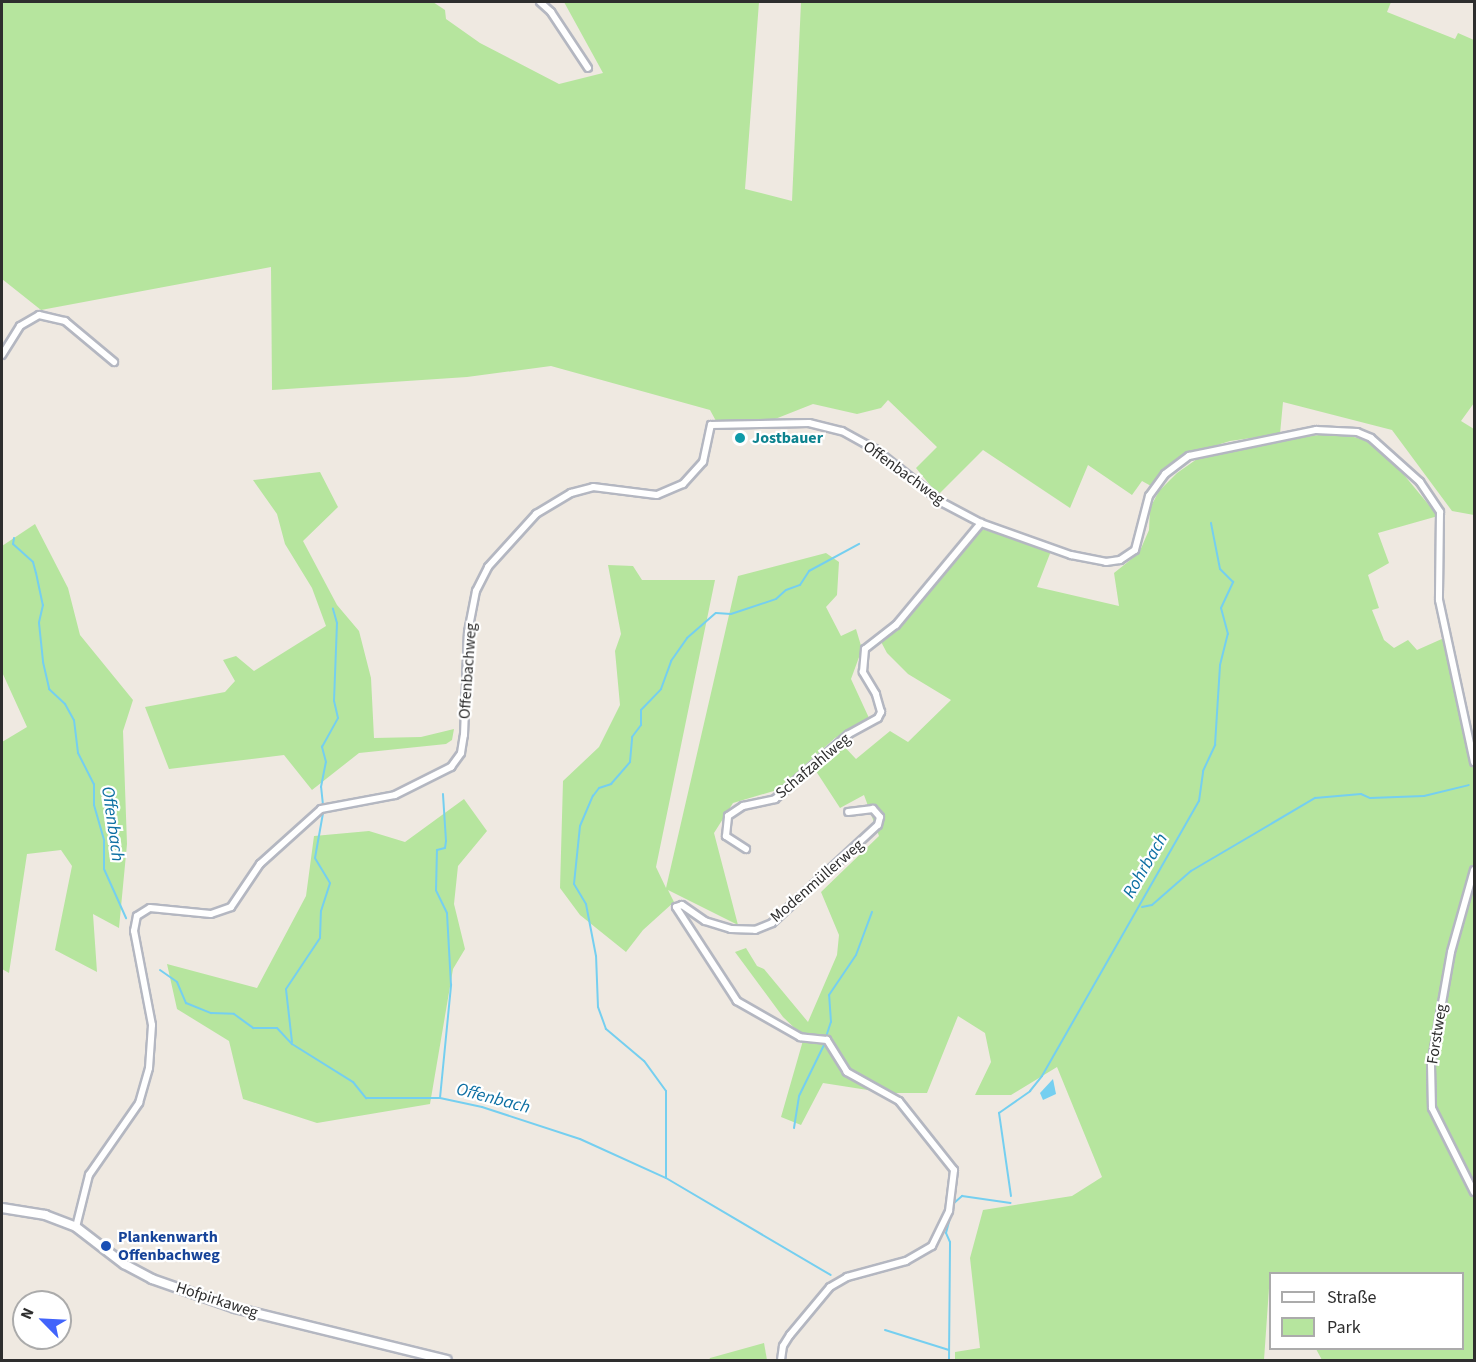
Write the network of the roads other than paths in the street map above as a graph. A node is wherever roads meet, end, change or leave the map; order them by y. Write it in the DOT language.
graph roads {
  1 [pos="540,2"];
  2 [pos="588,68"];
  3 [pos="2,355"];
  4 [pos="114,362"];
  5 [pos="981,523"];
  6 [pos="1474,762"];
  7 [pos="848,812"];
  8 [pos="746,849"];
  9 [pos="1474,870"];
  10 [pos="1474,1192"];
  11 [pos="2,1208"];
  12 [pos="76,1227"];
  13 [pos="447,1360"];
  14 [pos="782,1360"];
  1 -- 2 [label="street"];
  3 -- 4 [label="street"];
  5 -- 6 [label="street, Offenbachweg"];
  5 -- 8 [label="street, Schafzahlweg"];
  5 -- 12 [label="street, Offenbachweg"];
  7 -- 14 [label="street, Modenmüllerweg"];
  9 -- 10 [label="street, Forstweg"];
  11 -- 12 [label="street, Hofpirkaweg"];
  12 -- 13 [label="street, Hofpirkaweg"];
}
